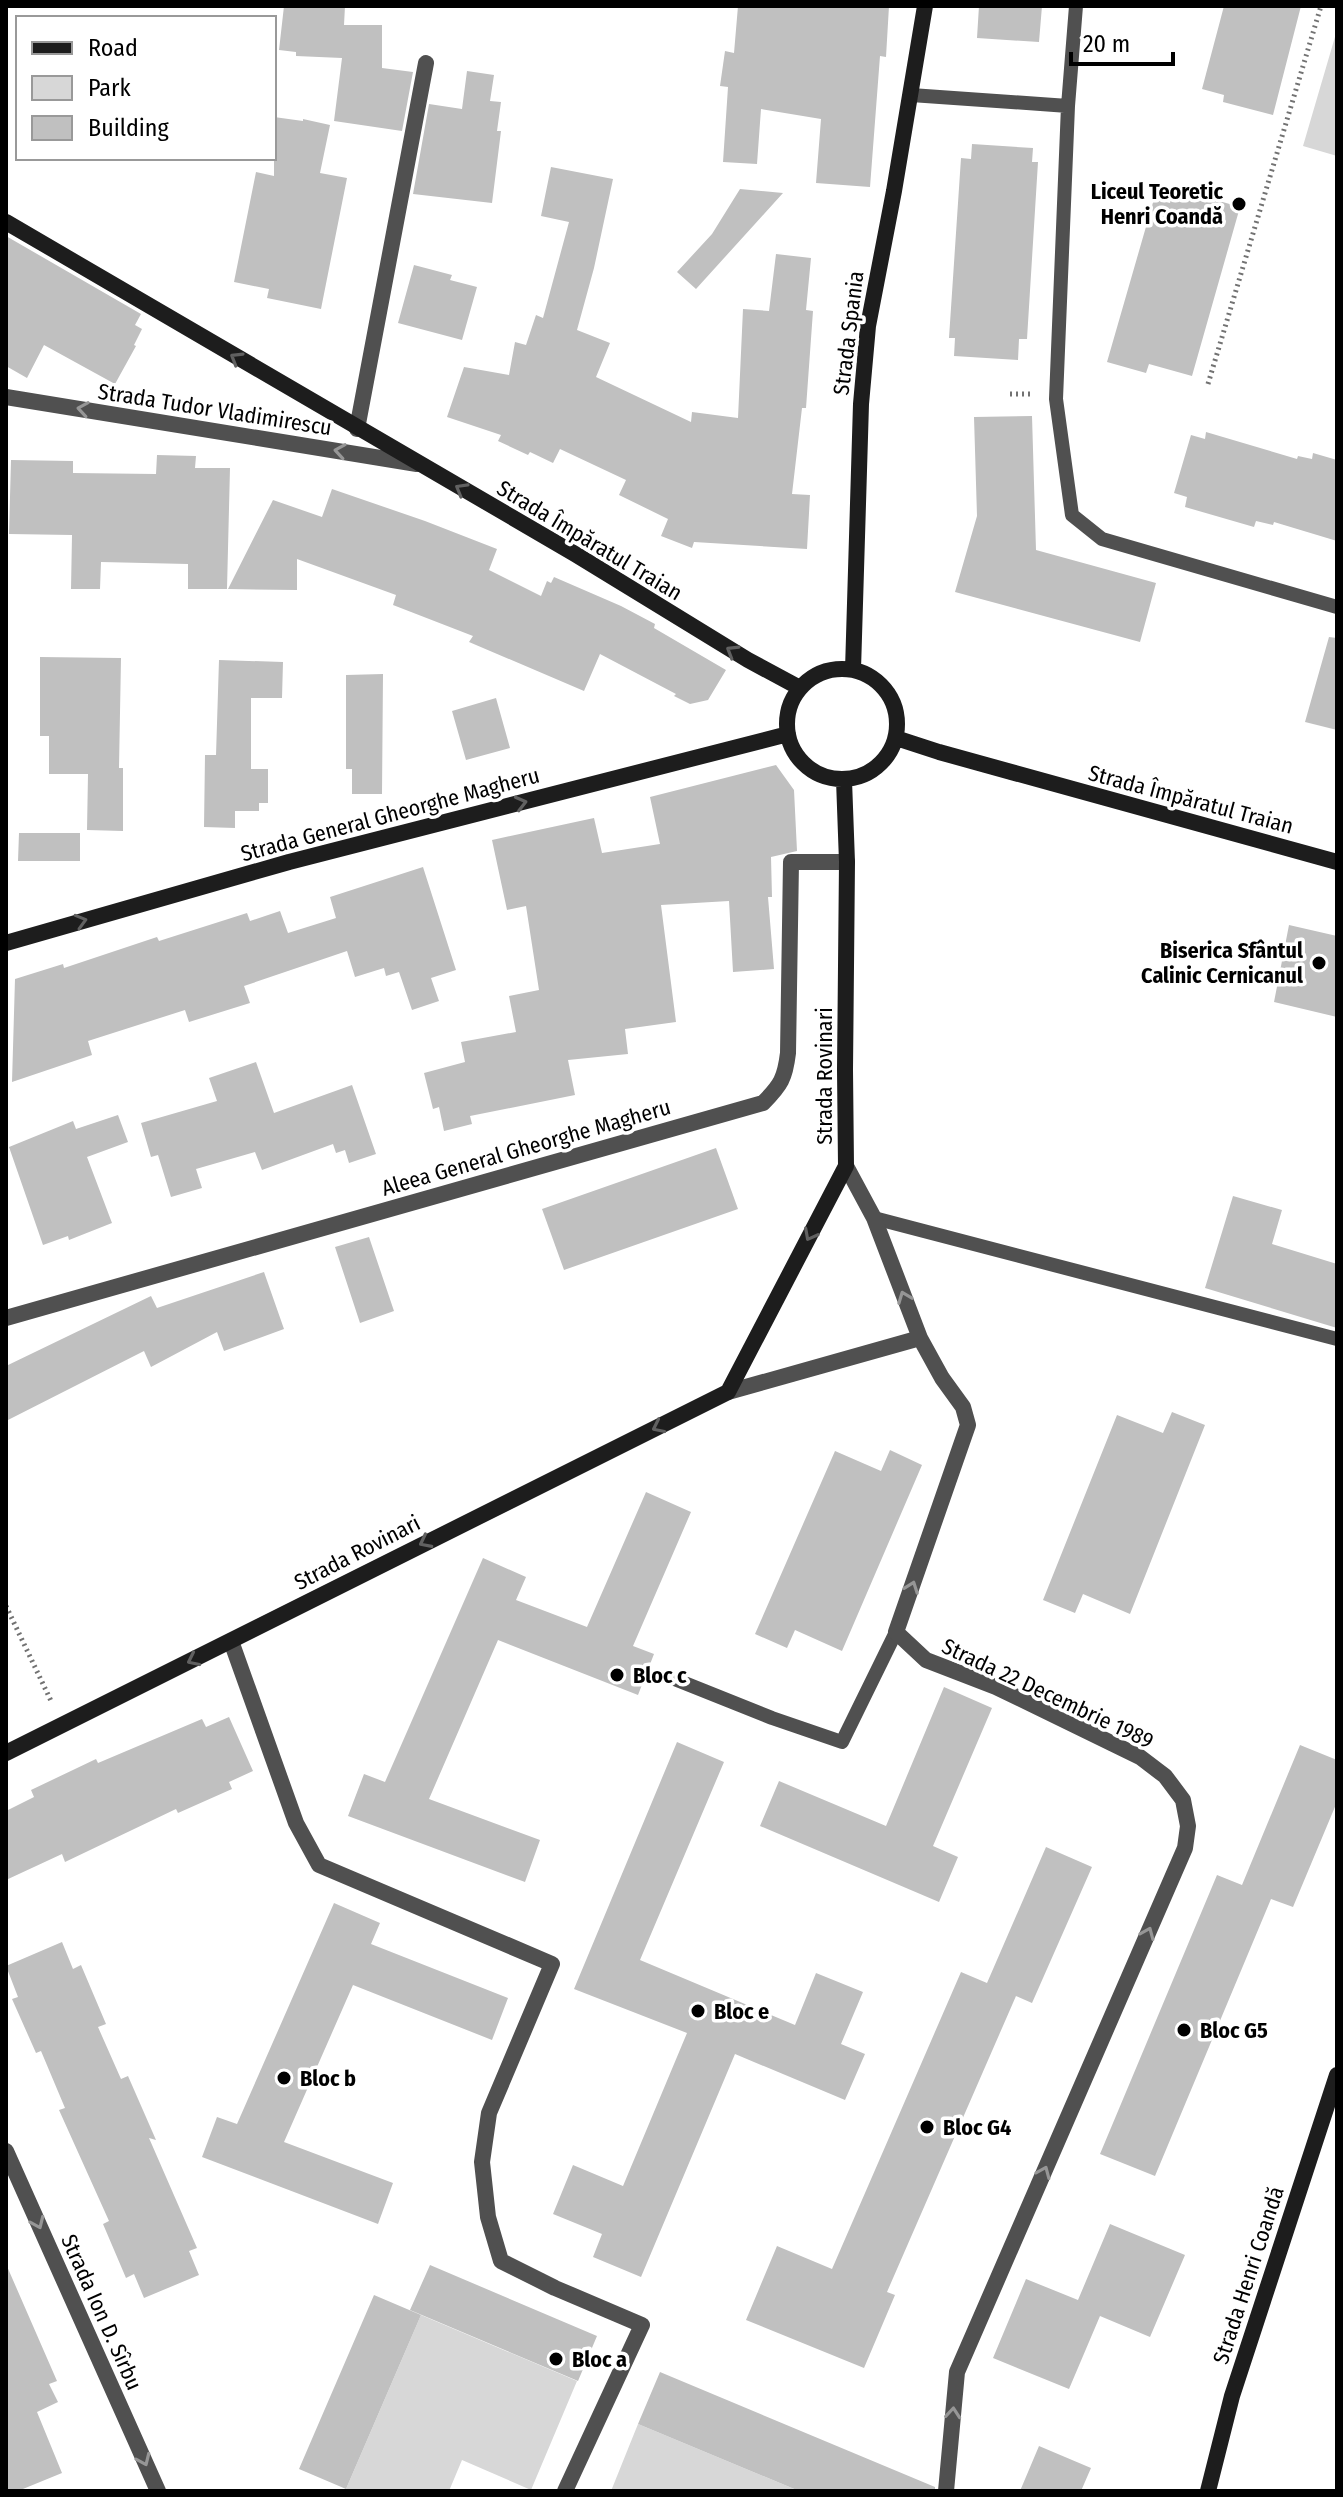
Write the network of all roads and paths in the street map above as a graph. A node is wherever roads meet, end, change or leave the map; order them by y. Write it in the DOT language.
graph roads {
  1 [pos="925,6"];
  2 [pos="1076,6"];
  3 [pos="1321,6"];
  4 [pos="426,63"];
  5 [pos="911,95"];
  6 [pos="1068,106"];
  7 [pos="6,222"];
  8 [pos="1208,384"];
  9 [pos="6,397"];
  10 [pos="357,429"];
  11 [pos="417,464"];
  12 [pos="1337,607"];
  13 [pos="853,670"];
  14 [pos="800,688"];
  15 [pos="788,734"];
  16 [pos="896,738"];
  17 [pos="844,780"];
  18 [pos="847,862"];
  19 [pos="1337,862"];
  20 [pos="6,943"];
  21 [pos="846,1166"];
  22 [pos="874,1218"];
  23 [pos="6,1318"];
  24 [pos="920,1338"];
  25 [pos="1337,1339"];
  26 [pos="728,1392"];
  27 [pos="6,1606"];
  28 [pos="896,1632"];
  29 [pos="231,1641"];
  30 [pos="672,1678"];
  31 [pos="62,1725"];
  32 [pos="6,1753"];
  33 [pos="1337,2075"];
  34 [pos="6,2151"];
  35 [pos="158,2491"];
  36 [pos="565,2491"];
  37 [pos="946,2491"];
  38 [pos="1208,2491"];
  1 -- 5 [label="street, Strada Spania"];
  2 -- 6 [label="lane"];
  3 -- 8 [label="path"];
  4 -- 10 [label="street"];
  5 -- 6 [label="lane"];
  5 -- 13 [label="street, Strada Spania"];
  6 -- 12 [label="lane"];
  10 -- 7 [label="street, Strada Împăratul Traian, one-way"];
  11 -- 9 [label="street, Strada Tudor Vladimirescu, one-way"];
  10 -- 11 [label="street, Strada Împăratul Traian"];
  14 -- 11 [label="street, Strada Împăratul Traian, one-way"];
  13 -- 14 [label="street"];
  13 -- 16 [label="street"];
  14 -- 15 [label="street"];
  15 -- 17 [label="street"];
  20 -- 15 [label="street, Strada General Gheorghe Magheru, one-way"];
  16 -- 17 [label="street"];
  16 -- 19 [label="street, Strada Împăratul Traian"];
  17 -- 18 [label="street, Strada Rovinari"];
  18 -- 21 [label="street, Strada Rovinari"];
  18 -- 23 [label="street, Aleea General Gheorghe Magheru"];
  21 -- 22 [label="street"];
  21 -- 26 [label="street, Strada Rovinari, one-way"];
  24 -- 22 [label="street, one-way"];
  22 -- 25 [label="lane"];
  24 -- 26 [label="street, Strada Rovinari"];
  28 -- 24 [label="street, one-way"];
  26 -- 29 [label="street, Strada Rovinari, one-way"];
  27 -- 31 [label="path"];
  28 -- 30 [label="lane"];
  37 -- 28 [label="street, Strada 22 Decembrie 1989, one-way"];
  29 -- 31 [label="street, Strada Rovinari, one-way"];
  29 -- 36 [label="street"];
  31 -- 32 [label="street, Strada Rovinari"];
  33 -- 38 [label="street, Strada Henri Coandă"];
  34 -- 35 [label="street, Strada Ion D. Sîrbu, one-way"];
}
